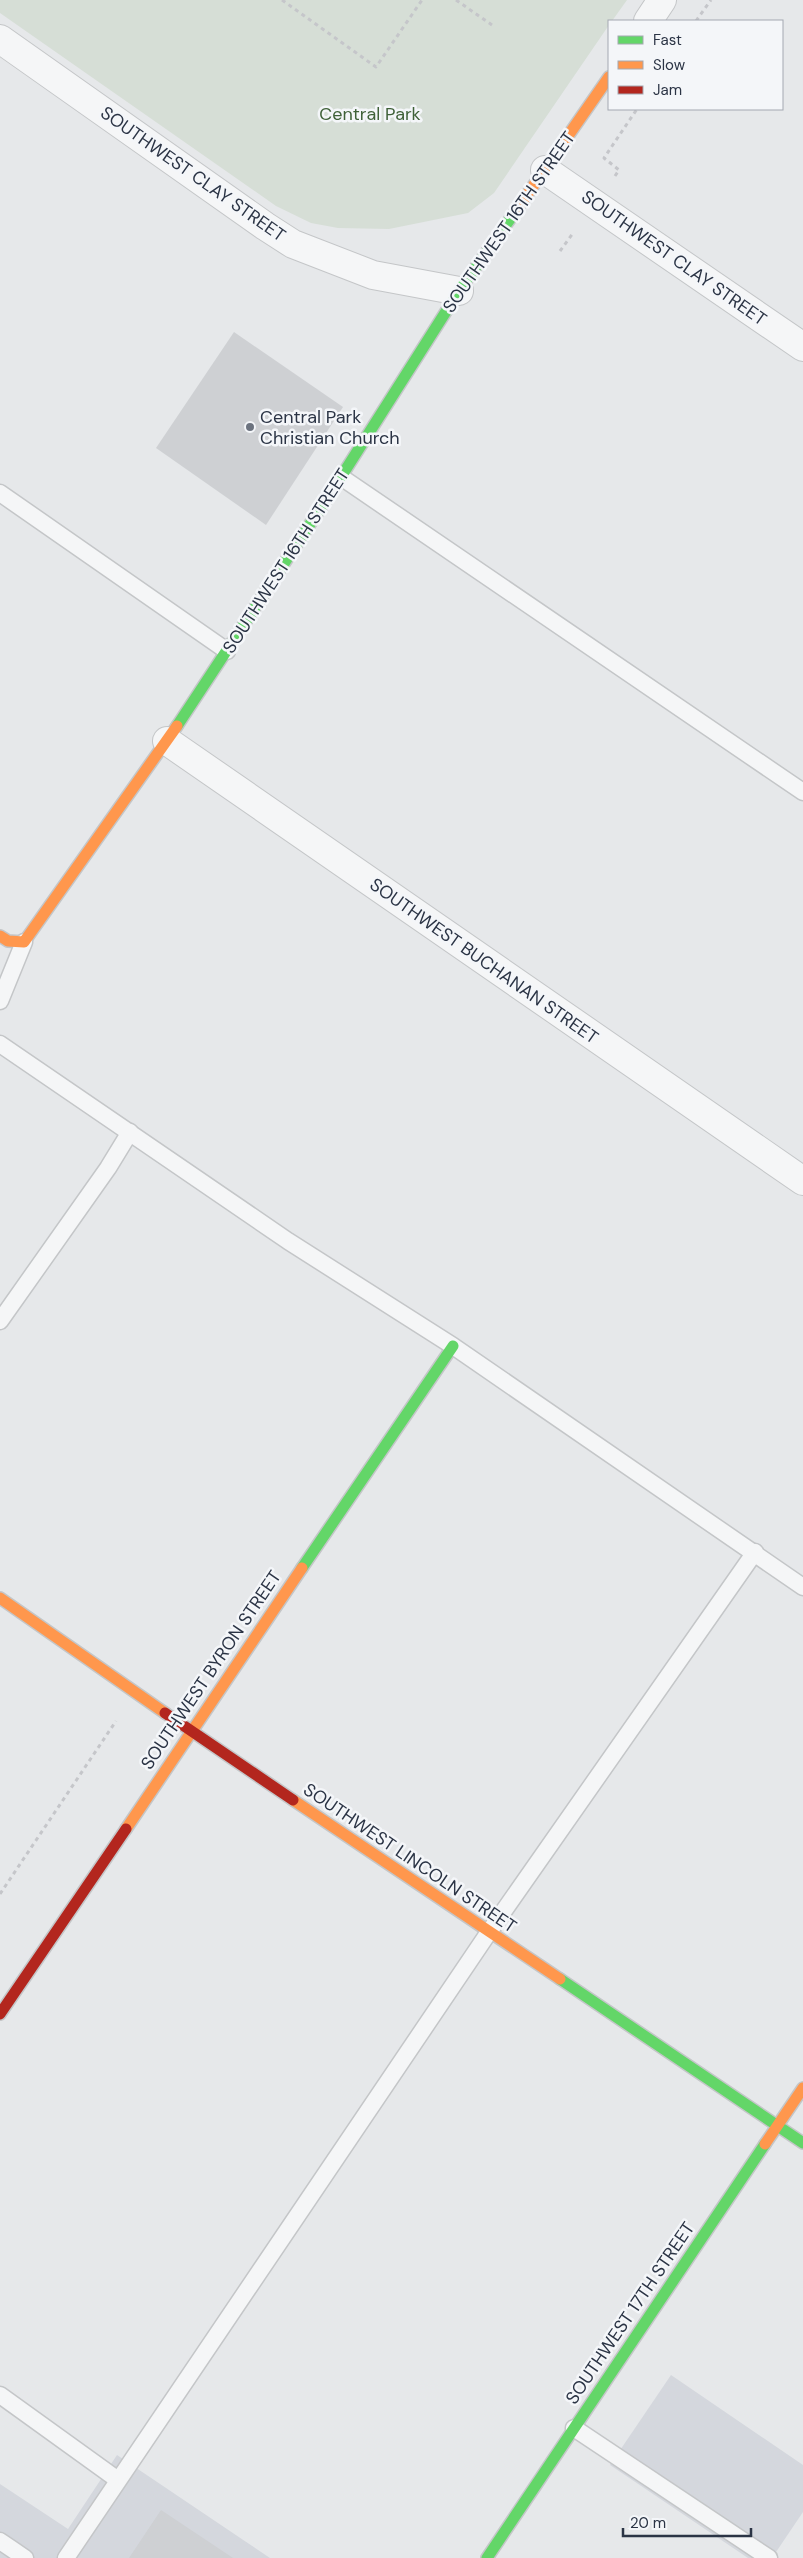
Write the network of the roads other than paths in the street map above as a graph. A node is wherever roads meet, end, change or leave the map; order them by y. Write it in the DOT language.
graph roads {
  1 [pos="662,0"];
  2 [pos="649,20"];
  3 [pos="0,40"];
  4 [pos="608,78"];
  5 [pos="545,170"];
  6 [pos="460,291"];
  7 [pos="803,347"];
  8 [pos="341,477"];
  9 [pos="0,493"];
  10 [pos="226,651"];
  11 [pos="167,740"];
  12 [pos="803,792"];
  13 [pos="0,936"];
  14 [pos="24,942"];
  15 [pos="0,1001"];
  16 [pos="0,1044"];
  17 [pos="130,1132"];
  18 [pos="803,1181"];
  19 [pos="0,1321"];
  20 [pos="453,1346"];
  21 [pos="755,1552"];
  22 [pos="803,1587"];
  23 [pos="0,1598"];
  24 [pos="191,1731"];
  25 [pos="489,1932"];
  26 [pos="0,2014"];
  27 [pos="803,2088"];
  28 [pos="777,2126"];
  29 [pos="803,2143"];
  30 [pos="0,2395"];
  31 [pos="574,2428"];
  32 [pos="118,2480"];
  33 [pos="0,2541"];
  34 [pos="25,2558"];
  35 [pos="66,2558"];
  36 [pos="487,2558"];
  37 [pos="769,2558"];
  1 -- 2 [label="street"];
  3 -- 6 [label="street, SOUTHWEST CLAY STREET"];
  4 -- 5 [label="street, SOUTHWEST 16TH STREET"];
  5 -- 6 [label="street, SOUTHWEST 16TH STREET"];
  5 -- 7 [label="street, SOUTHWEST CLAY STREET"];
  6 -- 8 [label="street, SOUTHWEST 16TH STREET"];
  8 -- 10 [label="street, SOUTHWEST 16TH STREET"];
  8 -- 12 [label="lane"];
  9 -- 10 [label="lane"];
  10 -- 11 [label="street, SOUTHWEST 16TH STREET"];
  11 -- 14 [label="street, SOUTHWEST 16TH STREET"];
  11 -- 18 [label="street, SOUTHWEST BUCHANAN STREET"];
  13 -- 14 [label="street"];
  14 -- 15 [label="lane"];
  16 -- 17 [label="lane"];
  17 -- 19 [label="lane"];
  17 -- 20 [label="lane"];
  20 -- 21 [label="lane"];
  20 -- 24 [label="street, SOUTHWEST BYRON STREET"];
  21 -- 22 [label="lane"];
  21 -- 25 [label="lane"];
  23 -- 24 [label="street, SOUTHWEST LINCOLN STREET"];
  24 -- 25 [label="street, SOUTHWEST LINCOLN STREET"];
  24 -- 26 [label="street, SOUTHWEST BYRON STREET"];
  25 -- 28 [label="street, SOUTHWEST LINCOLN STREET"];
  25 -- 32 [label="lane"];
  27 -- 28 [label="street, SOUTHWEST 17TH STREET"];
  28 -- 29 [label="street, SOUTHWEST LINCOLN STREET"];
  28 -- 31 [label="street, SOUTHWEST 17TH STREET"];
  30 -- 32 [label="lane"];
  31 -- 36 [label="street, SOUTHWEST 17TH STREET"];
  31 -- 37 [label="lane"];
  32 -- 35 [label="lane"];
  33 -- 34 [label="lane"];
}
